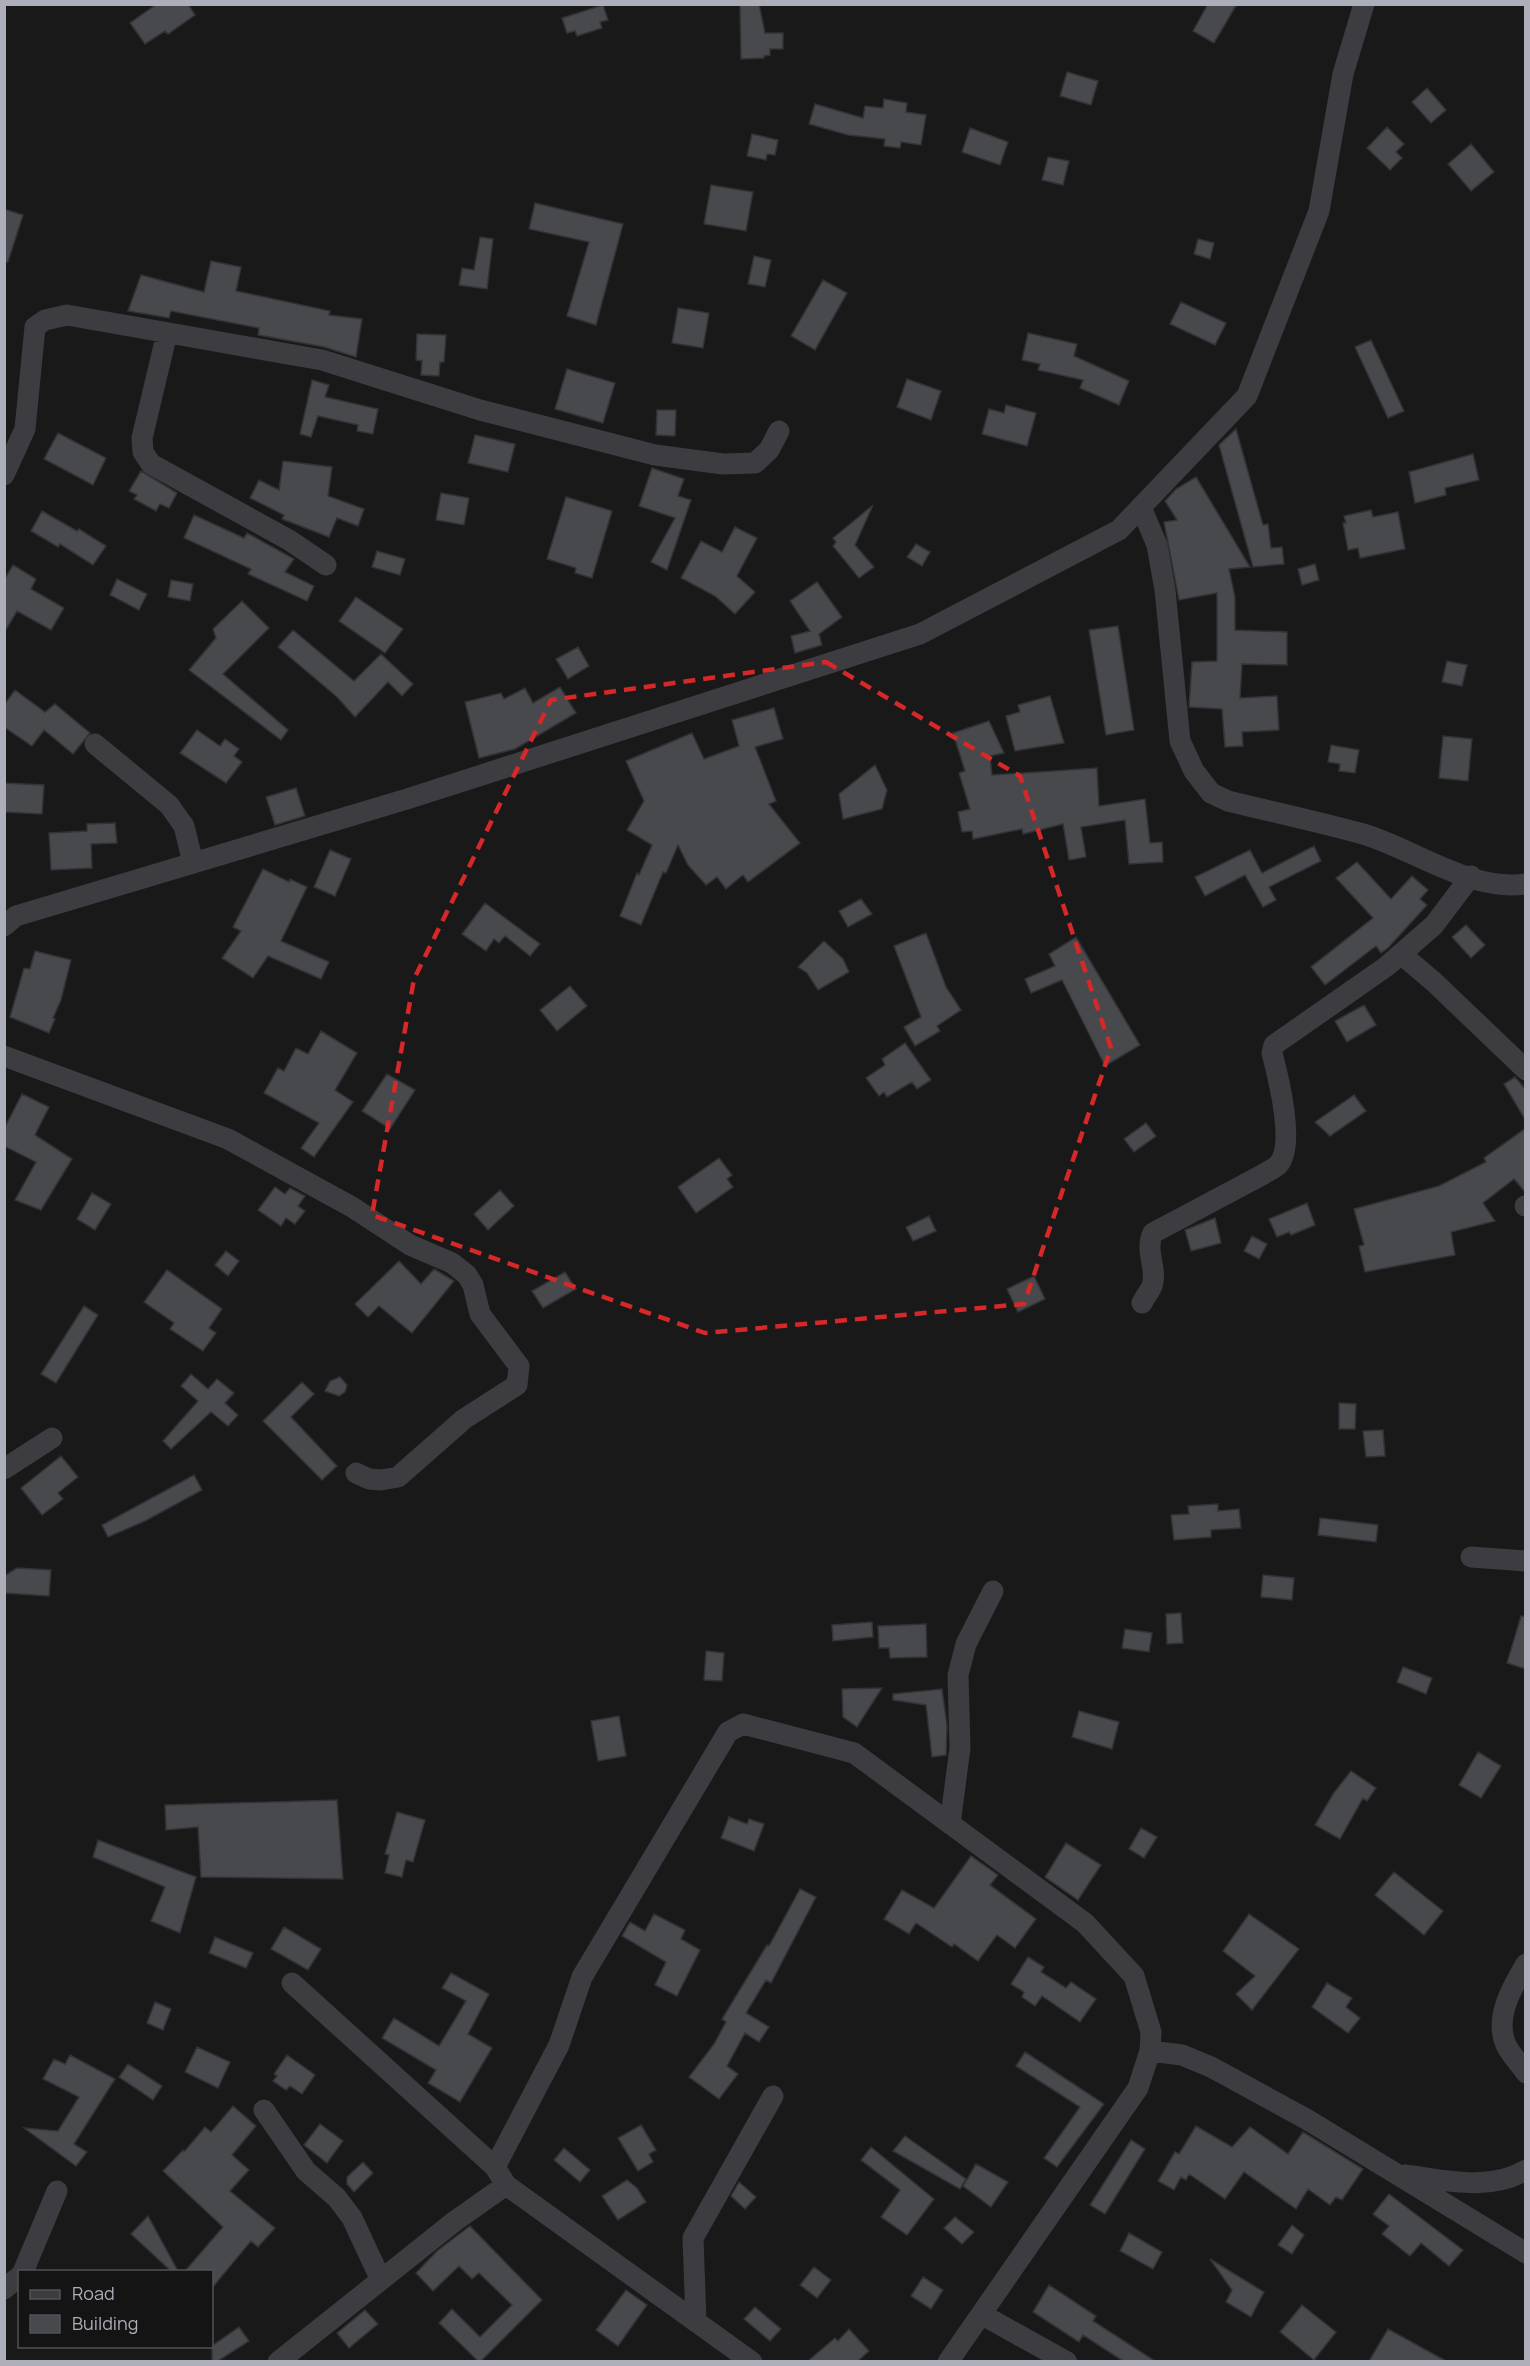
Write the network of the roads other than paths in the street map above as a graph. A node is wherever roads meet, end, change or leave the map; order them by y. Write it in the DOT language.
graph roads {
  1 [pos="1364,4"];
  2 [pos="168,333"];
  3 [pos="779,430"];
  4 [pos="4,475"];
  5 [pos="1141,507"];
  6 [pos="326,566"];
  7 [pos="95,744"];
  8 [pos="194,863"];
  9 [pos="1471,876"];
  10 [pos="1526,884"];
  11 [pos="4,926"];
  12 [pos="1401,954"];
  13 [pos="4,1056"];
  14 [pos="1526,1070"];
  15 [pos="1142,1303"];
  16 [pos="52,1438"];
  17 [pos="4,1469"];
  18 [pos="356,1473"];
  19 [pos="1471,1557"];
  20 [pos="1526,1561"];
  21 [pos="993,1591"];
  22 [pos="950,1824"];
  23 [pos="1526,1964"];
  24 [pos="292,1983"];
  25 [pos="1150,2051"];
  26 [pos="1526,2073"];
  27 [pos="773,2096"];
  28 [pos="264,2110"];
  29 [pos="1526,2170"];
  30 [pos="1398,2174"];
  31 [pos="500,2176"];
  32 [pos="57,2191"];
  33 [pos="1526,2253"];
  34 [pos="23,2270"];
  35 [pos="18,2278"];
  36 [pos="381,2280"];
  37 [pos="4,2289"];
  38 [pos="981,2314"];
  39 [pos="696,2322"];
  40 [pos="278,2361"];
  41 [pos="752,2361"];
  42 [pos="948,2361"];
  43 [pos="1067,2361"];
  1 -- 5 [label="street"];
  2 -- 3 [label="street"];
  2 -- 4 [label="street"];
  2 -- 6 [label="street"];
  5 -- 8 [label="street"];
  5 -- 9 [label="street"];
  7 -- 8 [label="street"];
  8 -- 11 [label="street"];
  9 -- 10 [label="street"];
  9 -- 12 [label="street"];
  12 -- 14 [label="street"];
  12 -- 15 [label="street"];
  13 -- 18 [label="street"];
  16 -- 17 [label="street"];
  19 -- 20 [label="street"];
  21 -- 22 [label="street"];
  22 -- 25 [label="street"];
  22 -- 31 [label="street"];
  23 -- 26 [label="street"];
  24 -- 31 [label="street"];
  25 -- 30 [label="street"];
  25 -- 38 [label="street"];
  27 -- 39 [label="street"];
  28 -- 36 [label="street"];
  29 -- 30 [label="street"];
  30 -- 33 [label="street"];
  31 -- 36 [label="street"];
  31 -- 39 [label="street"];
  32 -- 34 [label="street"];
  35 -- 37 [label="street"];
  36 -- 40 [label="street"];
  38 -- 42 [label="street"];
  38 -- 43 [label="street"];
  39 -- 41 [label="street"];
}
